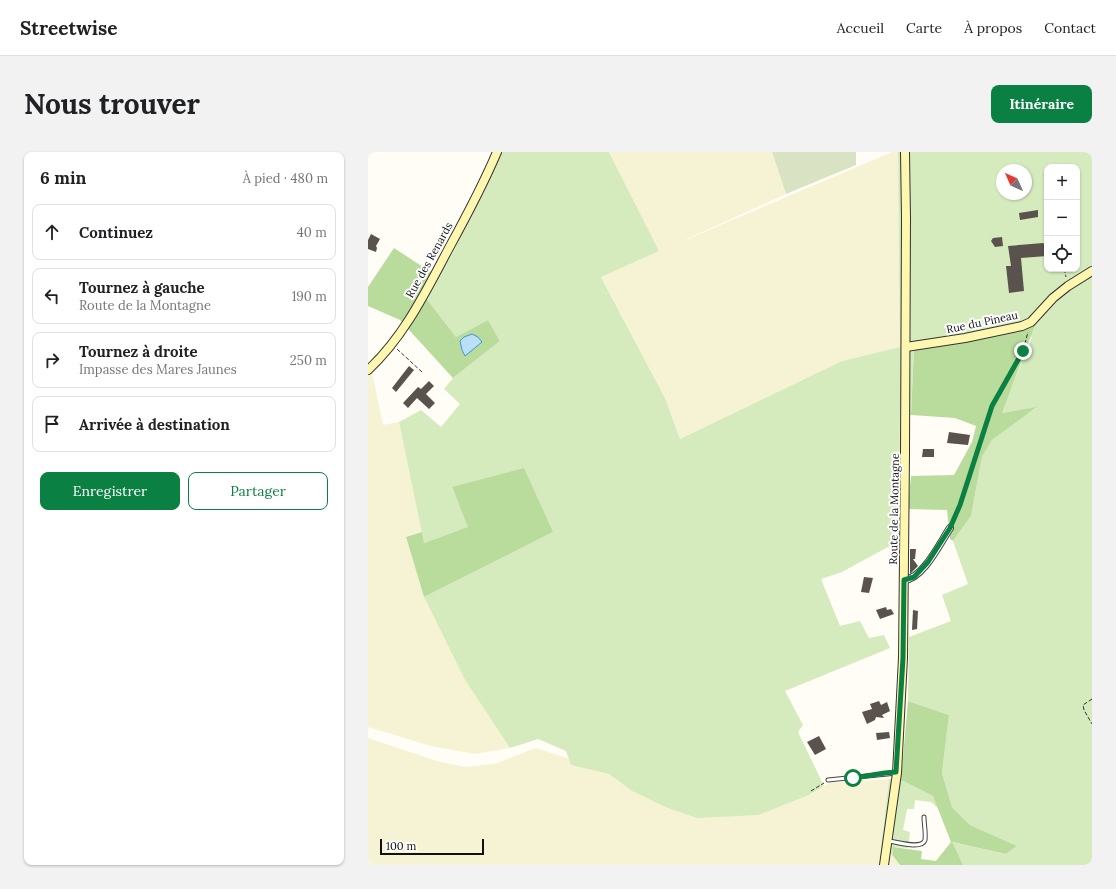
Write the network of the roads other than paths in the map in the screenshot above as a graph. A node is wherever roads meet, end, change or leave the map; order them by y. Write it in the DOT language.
graph roads {
  1 [pos="497,152"];
  2 [pos="905,152"];
  3 [pos="1092,271"];
  4 [pos="906,347"];
  5 [pos="368,370"];
  6 [pos="950,528"];
  7 [pos="904,580"];
  8 [pos="896,772"];
  9 [pos="828,780"];
  10 [pos="924,817"];
  11 [pos="887,841"];
  12 [pos="884,865"];
  1 -- 5 [label="street, Rue des Renards"];
  2 -- 4 [label="street, Route de la Montagne"];
  3 -- 4 [label="street, Rue du Pineau"];
  4 -- 7 [label="street, Route de la Montagne"];
  6 -- 7 [label="street"];
  7 -- 8 [label="street, Route de la Montagne"];
  8 -- 9 [label="lane"];
  8 -- 11 [label="street, Route de la Montagne"];
  10 -- 11 [label="lane"];
  11 -- 12 [label="street, Route de la Montagne"];
}
